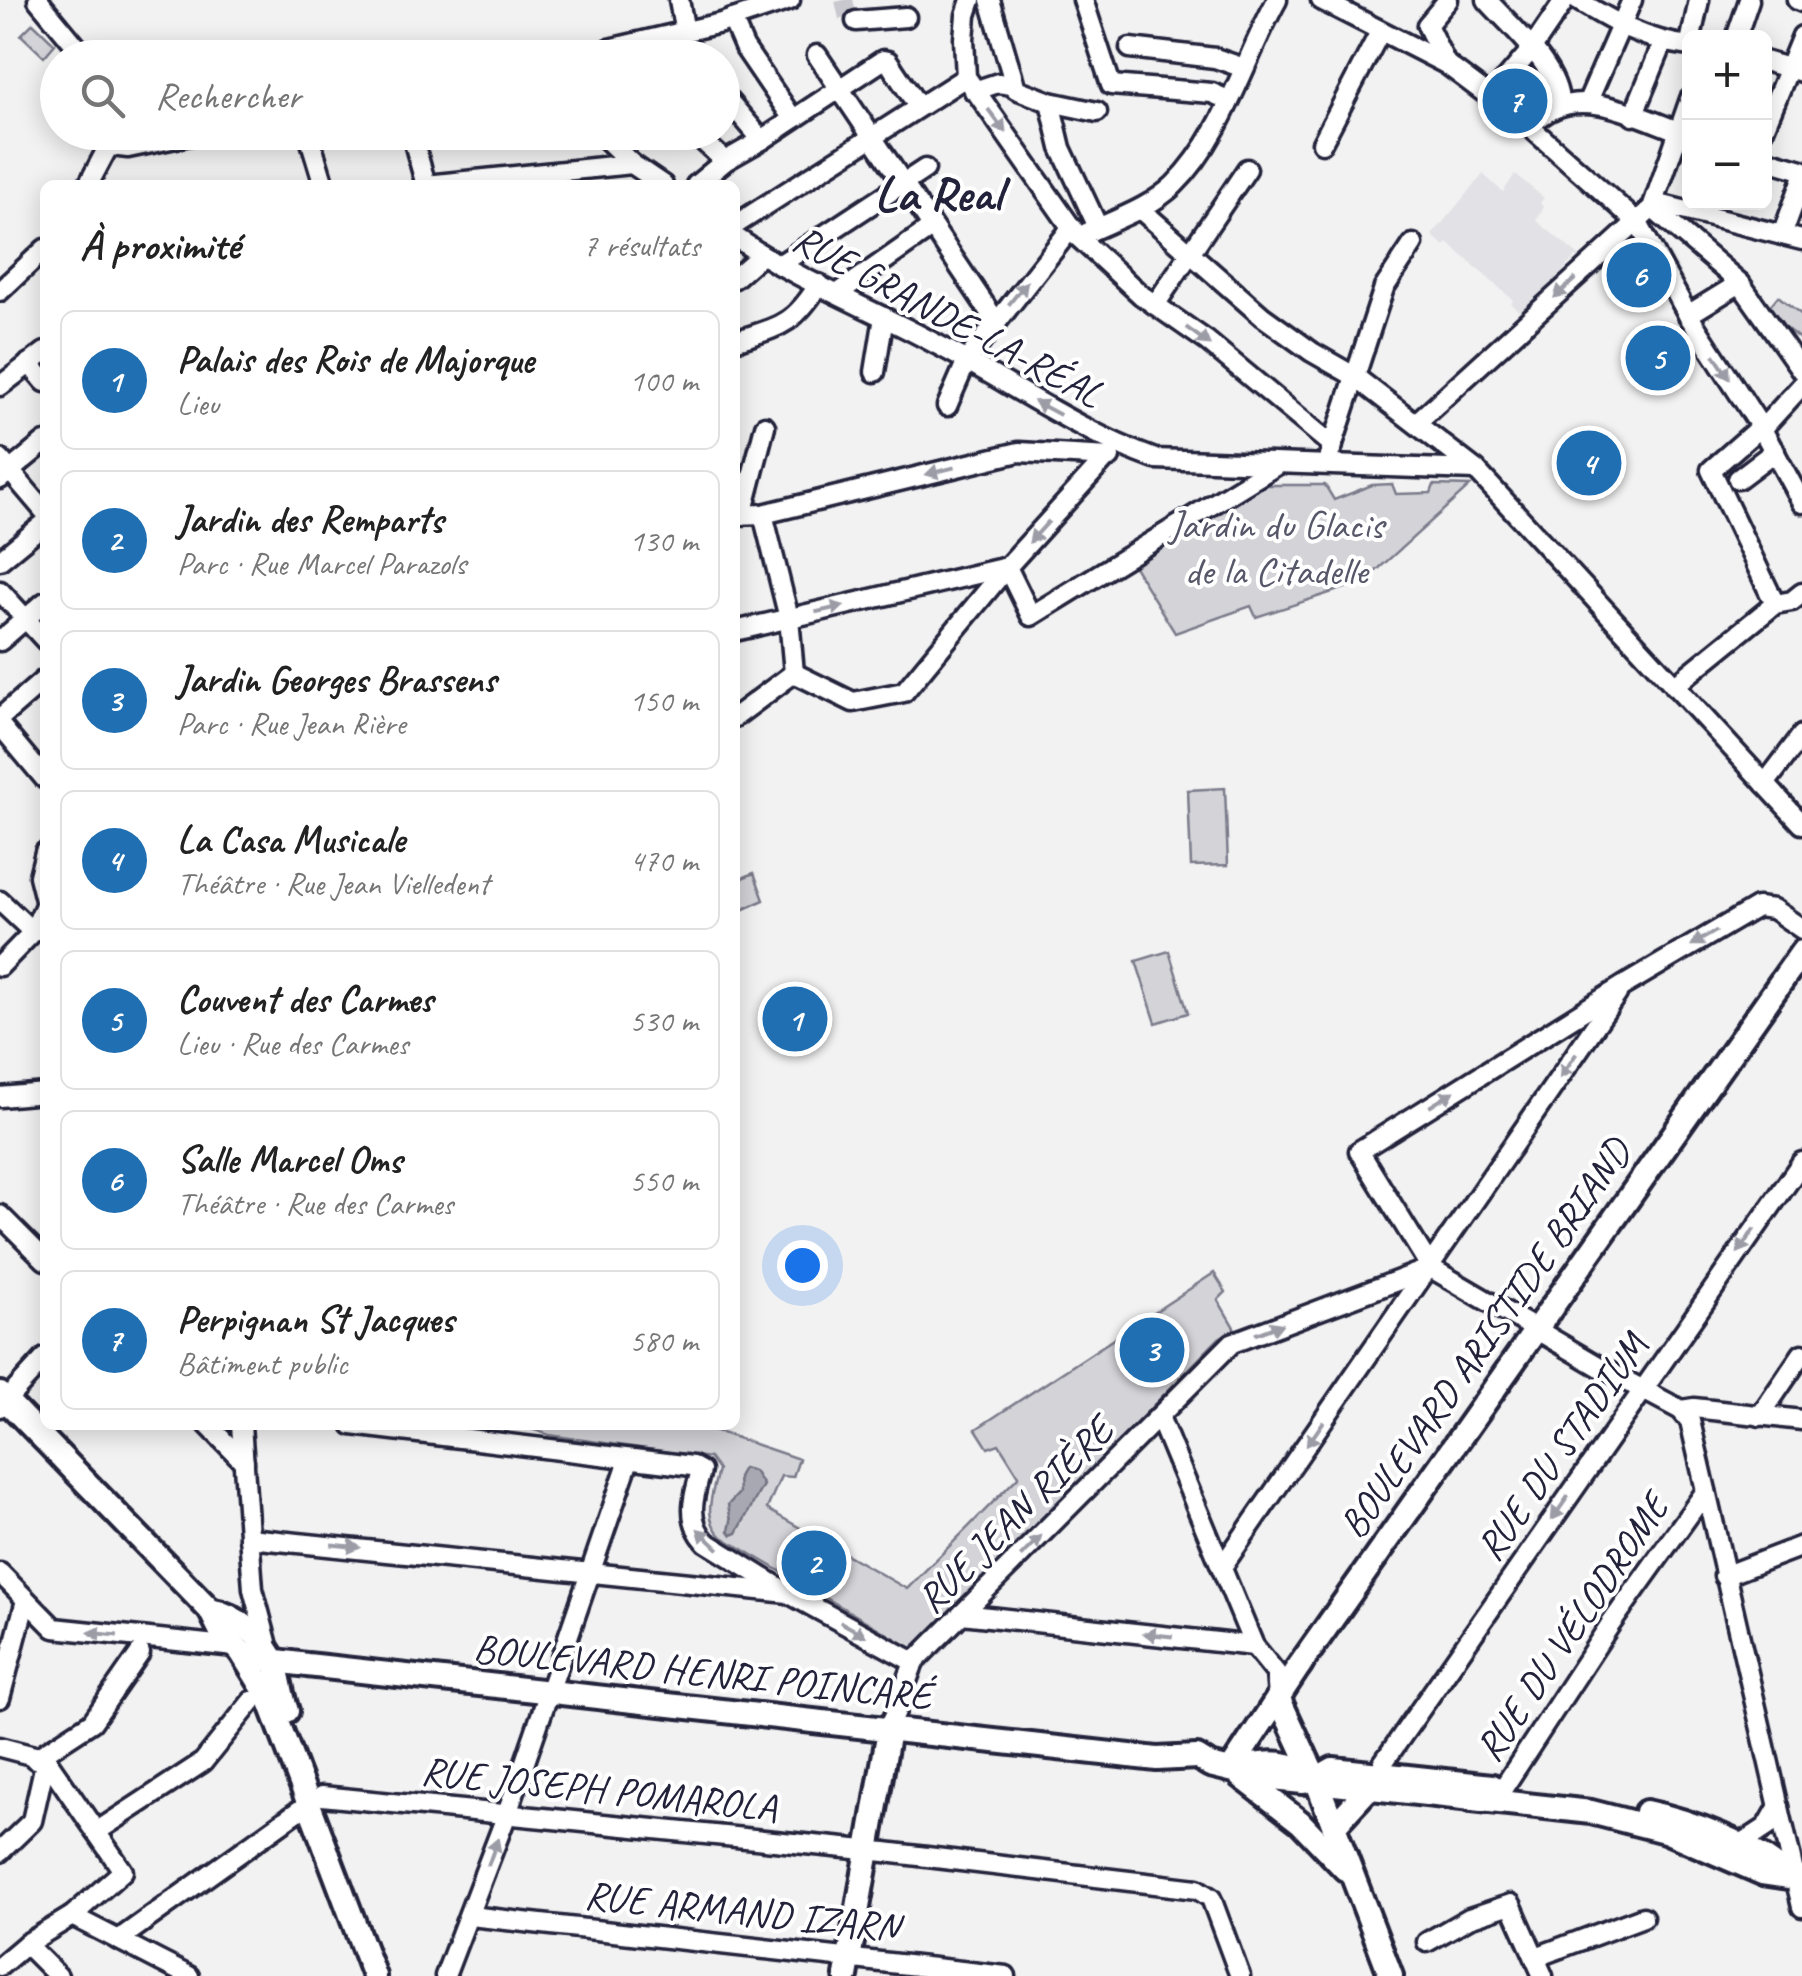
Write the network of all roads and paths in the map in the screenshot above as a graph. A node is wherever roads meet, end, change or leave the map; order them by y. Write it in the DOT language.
graph roads {
  1 [pos="38,0"];
  2 [pos="678,0"];
  3 [pos="790,0"];
  4 [pos="971,0"];
  5 [pos="990,0"];
  6 [pos="1084,0"];
  7 [pos="1278,0"];
  8 [pos="1321,0"];
  9 [pos="1448,0"];
  10 [pos="1487,0"];
  11 [pos="1565,0"];
  12 [pos="1577,0"];
  13 [pos="1632,0"];
  14 [pos="1700,0"];
  15 [pos="1749,0"];
  16 [pos="906,16"];
  17 [pos="732,19"];
  18 [pos="856,21"];
  19 [pos="1621,27"];
  20 [pos="1693,30"];
  21 [pos="1739,30"];
  22 [pos="1380,32"];
  23 [pos="682,33"];
  24 [pos="1802,36"];
  25 [pos="71,40"];
  26 [pos="658,40"];
  27 [pos="680,40"];
  28 [pos="1662,43"];
  29 [pos="1682,43"];
  30 [pos="1130,48"];
  31 [pos="1531,50"];
  32 [pos="817,55"];
  33 [pos="1446,64"];
  34 [pos="1244,68"];
  35 [pos="1795,69"];
  36 [pos="970,84"];
  37 [pos="1012,85"];
  38 [pos="838,88"];
  39 [pos="1490,98"];
  40 [pos="1228,100"];
  41 [pos="1588,101"];
  42 [pos="1050,102"];
  43 [pos="1559,104"];
  44 [pos="918,106"];
  45 [pos="1098,112"];
  46 [pos="740,114"];
  47 [pos="1633,116"];
  48 [pos="793,119"];
  49 [pos="1769,120"];
  50 [pos="1530,128"];
  51 [pos="1682,133"];
  52 [pos="871,137"];
  53 [pos="1682,139"];
  54 [pos="762,140"];
  55 [pos="1322,143"];
  56 [pos="108,150"];
  57 [pos="313,150"];
  58 [pos="416,150"];
  59 [pos="618,150"];
  60 [pos="713,150"];
  61 [pos="725,161"];
  62 [pos="1772,162"];
  63 [pos="632,164"];
  64 [pos="924,169"];
  65 [pos="1246,170"];
  66 [pos="1802,170"];
  67 [pos="91,180"];
  68 [pos="322,180"];
  69 [pos="425,180"];
  70 [pos="475,180"];
  71 [pos="655,180"];
  72 [pos="702,180"];
  73 [pos="1802,181"];
  74 [pos="903,183"];
  75 [pos="1654,205"];
  76 [pos="1140,209"];
  77 [pos="740,222"];
  78 [pos="1638,222"];
  79 [pos="1098,227"];
  80 [pos="932,228"];
  81 [pos="1075,232"];
  82 [pos="1782,235"];
  83 [pos="740,240"];
  84 [pos="1802,240"];
  85 [pos="1413,244"];
  86 [pos="1191,253"];
  87 [pos="40,254"];
  88 [pos="761,255"];
  89 [pos="780,265"];
  90 [pos="740,274"];
  91 [pos="1740,283"];
  92 [pos="819,284"];
  93 [pos="0,291"];
  94 [pos="838,294"];
  95 [pos="1155,305"];
  96 [pos="1688,315"];
  97 [pos="884,316"];
  98 [pos="995,320"];
  99 [pos="740,339"];
  100 [pos="40,355"];
  101 [pos="967,360"];
  102 [pos="29,363"];
  103 [pos="1802,371"];
  104 [pos="874,372"];
  105 [pos="40,376"];
  106 [pos="1354,376"];
  107 [pos="1802,385"];
  108 [pos="0,386"];
  109 [pos="948,406"];
  110 [pos="1416,423"];
  111 [pos="765,426"];
  112 [pos="1761,428"];
  113 [pos="40,445"];
  114 [pos="1333,446"];
  115 [pos="1130,450"];
  116 [pos="1774,451"];
  117 [pos="1105,459"];
  118 [pos="1276,466"];
  119 [pos="1326,466"];
  120 [pos="3,469"];
  121 [pos="1476,470"];
  122 [pos="1738,479"];
  123 [pos="1802,502"];
  124 [pos="40,507"];
  125 [pos="740,508"];
  126 [pos="763,514"];
  127 [pos="740,515"];
  128 [pos="40,527"];
  129 [pos="0,560"];
  130 [pos="1007,567"];
  131 [pos="0,591"];
  132 [pos="1802,593"];
  133 [pos="1775,604"];
  134 [pos="40,607"];
  135 [pos="789,618"];
  136 [pos="25,621"];
  137 [pos="740,630"];
  138 [pos="40,635"];
  139 [pos="0,641"];
  140 [pos="794,673"];
  141 [pos="40,684"];
  142 [pos="1674,686"];
  143 [pos="740,713"];
  144 [pos="0,722"];
  145 [pos="1802,735"];
  146 [pos="40,772"];
  147 [pos="1765,784"];
  148 [pos="1802,824"];
  149 [pos="0,901"];
  150 [pos="40,914"];
  151 [pos="1802,929"];
  152 [pos="32,932"];
  153 [pos="1802,952"];
  154 [pos="0,966"];
  155 [pos="1623,986"];
  156 [pos="40,1093"];
  157 [pos="0,1097"];
  158 [pos="1802,1162"];
  159 [pos="0,1215"];
  160 [pos="40,1255"];
  161 [pos="1431,1268"];
  162 [pos="1536,1329"];
  163 [pos="1802,1354"];
  164 [pos="40,1363"];
  165 [pos="1643,1389"];
  166 [pos="2,1400"];
  167 [pos="1681,1410"];
  168 [pos="1760,1416"];
  169 [pos="1160,1419"];
  170 [pos="1802,1420"];
  171 [pos="213,1430"];
  172 [pos="241,1430"];
  173 [pos="392,1430"];
  174 [pos="629,1460"];
  175 [pos="244,1462"];
  176 [pos="1706,1491"];
  177 [pos="249,1538"];
  178 [pos="1802,1546"];
  179 [pos="1222,1567"];
  180 [pos="591,1571"];
  181 [pos="0,1573"];
  182 [pos="1724,1576"];
  183 [pos="253,1590"];
  184 [pos="788,1593"];
  185 [pos="26,1600"];
  186 [pos="218,1612"];
  187 [pos="962,1614"];
  188 [pos="1254,1646"];
  189 [pos="238,1650"];
  190 [pos="140,1653"];
  191 [pos="274,1662"];
  192 [pos="914,1662"];
  193 [pos="547,1691"];
  194 [pos="0,1698"];
  195 [pos="1278,1698"];
  196 [pos="252,1701"];
  197 [pos="889,1730"];
  198 [pos="0,1747"];
  199 [pos="40,1759"];
  200 [pos="1220,1767"];
  201 [pos="1314,1777"];
  202 [pos="1376,1780"];
  203 [pos="1499,1795"];
  204 [pos="315,1800"];
  205 [pos="1779,1806"];
  206 [pos="507,1814"];
  207 [pos="1334,1826"];
  208 [pos="96,1832"];
  209 [pos="1738,1846"];
  210 [pos="868,1850"];
  211 [pos="0,1852"];
  212 [pos="1350,1872"];
  213 [pos="1796,1881"];
  214 [pos="1802,1907"];
  215 [pos="72,1916"];
  216 [pos="470,1916"];
  217 [pos="1643,1917"];
  218 [pos="118,1940"];
  219 [pos="1427,1942"];
  220 [pos="26,1944"];
  221 [pos="1536,1958"];
  222 [pos="0,1966"];
  223 [pos="849,1966"];
  224 [pos="995,1975"];
  225 [pos="58,1976"];
  226 [pos="189,1976"];
  227 [pos="374,1976"];
  228 [pos="389,1976"];
  229 [pos="445,1976"];
  230 [pos="1006,1976"];
  231 [pos="1240,1976"];
  232 [pos="1392,1976"];
  233 [pos="1543,1976"];
  1 -- 25 [label="street"];
  2 -- 23 [label="street"];
  3 -- 17 [label="street"];
  4 -- 36 [label="street"];
  5 -- 37 [label="street"];
  6 -- 40 [label="street"];
  7 -- 34 [label="street"];
  8 -- 22 [label="street"];
  9 -- 33 [label="street"];
  10 -- 31 [label="street"];
  11 -- 31 [label="street"];
  12 -- 19 [label="street"];
  13 -- 19 [label="street"];
  14 -- 20 [label="street"];
  15 -- 21 [label="street"];
  16 -- 18 [label="street"];
  17 -- 23 [label="street"];
  17 -- 48 [label="street"];
  19 -- 28 [label="street"];
  19 -- 41 [label="street"];
  22 -- 33 [label="street"];
  22 -- 55 [label="street"];
  23 -- 26 [label="street"];
  23 -- 27 [label="street"];
  24 -- 35 [label="street"];
  28 -- 29 [label="street"];
  28 -- 47 [label="street"];
  30 -- 34 [label="street"];
  31 -- 39 [label="street"];
  31 -- 43 [label="street"];
  32 -- 38 [label="street"];
  33 -- 39 [label="street"];
  34 -- 40 [label="street"];
  35 -- 49 [label="street"];
  36 -- 37 [label="street"];
  36 -- 44 [label="street"];
  36 -- 81 [label="street, one-way"];
  37 -- 42 [label="street"];
  38 -- 44 [label="street"];
  38 -- 48 [label="street"];
  38 -- 52 [label="street"];
  39 -- 50 [label="street"];
  40 -- 76 [label="street"];
  41 -- 43 [label="street"];
  41 -- 47 [label="street"];
  42 -- 45 [label="street"];
  42 -- 79 [label="street"];
  43 -- 50 [label="street"];
  44 -- 52 [label="street"];
  46 -- 54 [label="street"];
  47 -- 51 [label="street"];
  48 -- 54 [label="street"];
  50 -- 78 [label="street"];
  52 -- 74 [label="street"];
  52 -- 77 [label="street"];
  53 -- 75 [label="street"];
  54 -- 61 [label="street"];
  56 -- 67 [label="street"];
  57 -- 68 [label="street"];
  58 -- 69 [label="street"];
  59 -- 63 [label="street"];
  60 -- 61 [label="street"];
  61 -- 72 [label="street"];
  62 -- 66 [label="street"];
  63 -- 70 [label="street"];
  63 -- 71 [label="street"];
  64 -- 74 [label="street"];
  65 -- 86 [label="street"];
  73 -- 82 [label="street"];
  74 -- 80 [label="street"];
  74 -- 89 [label="street"];
  75 -- 78 [label="street"];
  75 -- 82 [label="street"];
  75 -- 91 [label="street"];
  76 -- 79 [label="street"];
  76 -- 86 [label="street"];
  78 -- 96 [label="street"];
  78 -- 110 [label="street, one-way"];
  79 -- 81 [label="street"];
  80 -- 94 [label="street"];
  80 -- 98 [label="street"];
  81 -- 95 [label="street"];
  98 -- 81 [label="street, one-way"];
  82 -- 84 [label="street"];
  83 -- 88 [label="street, RUE GRANDE-LA-RÉAL"];
  85 -- 106 [label="street"];
  86 -- 95 [label="street"];
  86 -- 106 [label="street"];
  87 -- 93 [label="street"];
  88 -- 89 [label="street, RUE GRANDE-LA-RÉAL"];
  88 -- 90 [label="street"];
  89 -- 92 [label="street, RUE GRANDE-LA-RÉAL"];
  91 -- 96 [label="street"];
  91 -- 103 [label="street"];
  92 -- 94 [label="street, RUE GRANDE-LA-RÉAL"];
  92 -- 99 [label="street"];
  94 -- 97 [label="street, RUE GRANDE-LA-RÉAL"];
  95 -- 114 [label="street, one-way"];
  96 -- 112 [label="street, one-way"];
  97 -- 101 [label="street, RUE GRANDE-LA-RÉAL"];
  97 -- 104 [label="street"];
  98 -- 101 [label="street"];
  100 -- 102 [label="street"];
  101 -- 109 [label="street"];
  115 -- 101 [label="street, RUE GRANDE-LA-RÉAL, one-way"];
  102 -- 105 [label="street"];
  102 -- 108 [label="street"];
  106 -- 110 [label="street"];
  106 -- 114 [label="street"];
  107 -- 112 [label="street"];
  110 -- 121 [label="street"];
  111 -- 125 [label="street"];
  112 -- 116 [label="street"];
  112 -- 133 [label="street"];
  113 -- 120 [label="street"];
  114 -- 119 [label="street"];
  115 -- 117 [label="street"];
  115 -- 118 [label="street, RUE GRANDE-LA-RÉAL"];
  116 -- 122 [label="street"];
  116 -- 123 [label="street"];
  117 -- 126 [label="street, one-way"];
  117 -- 130 [label="street, one-way"];
  118 -- 119 [label="street, RUE GRANDE-LA-RÉAL"];
  118 -- 130 [label="street"];
  119 -- 121 [label="street, RUE GRANDE-LA-RÉAL"];
  120 -- 124 [label="street"];
  121 -- 142 [label="street"];
  126 -- 127 [label="street"];
  126 -- 135 [label="street"];
  128 -- 129 [label="street"];
  135 -- 130 [label="street, one-way"];
  130 -- 140 [label="street"];
  131 -- 136 [label="street"];
  132 -- 133 [label="street"];
  133 -- 142 [label="street"];
  134 -- 136 [label="street"];
  135 -- 137 [label="street"];
  135 -- 140 [label="street"];
  136 -- 138 [label="street"];
  136 -- 139 [label="street"];
  140 -- 143 [label="street"];
  141 -- 144 [label="street"];
  142 -- 147 [label="street"];
  144 -- 146 [label="street"];
  145 -- 147 [label="street"];
  147 -- 148 [label="street"];
  149 -- 152 [label="street"];
  150 -- 152 [label="street"];
  151 -- 155 [label="street, one-way"];
  152 -- 154 [label="street"];
  153 -- 162 [label="main road, BOULEVARD ARISTIDE BRIAND"];
  155 -- 161 [label="street, one-way"];
  161 -- 155 [label="street, one-way"];
  156 -- 157 [label="street"];
  158 -- 165 [label="street, RUE DU STADIUM, one-way"];
  159 -- 160 [label="street"];
  161 -- 162 [label="street"];
  169 -- 161 [label="street, RUE JEAN RIÈRE, one-way"];
  161 -- 179 [label="street, one-way"];
  162 -- 165 [label="street"];
  162 -- 195 [label="main road, BOULEVARD ARISTIDE BRIAND"];
  163 -- 168 [label="street"];
  164 -- 166 [label="street"];
  165 -- 167 [label="street"];
  165 -- 202 [label="street, RUE DU STADIUM, one-way"];
  166 -- 186 [label="main road"];
  167 -- 168 [label="street"];
  167 -- 176 [label="street"];
  168 -- 170 [label="street"];
  169 -- 179 [label="street"];
  187 -- 169 [label="street, RUE JEAN RIÈRE, one-way"];
  171 -- 175 [label="street"];
  172 -- 175 [label="street"];
  173 -- 174 [label="street"];
  174 -- 180 [label="street"];
  184 -- 174 [label="street, one-way"];
  175 -- 177 [label="street"];
  176 -- 182 [label="street"];
  176 -- 203 [label="street, RUE DU VÉLODROME"];
  177 -- 180 [label="street, one-way"];
  177 -- 183 [label="street"];
  178 -- 182 [label="street"];
  179 -- 188 [label="street"];
  180 -- 184 [label="street"];
  180 -- 193 [label="street"];
  181 -- 185 [label="street"];
  182 -- 205 [label="street"];
  183 -- 186 [label="street"];
  183 -- 191 [label="street"];
  184 -- 192 [label="street, one-way"];
  189 -- 185 [label="street, one-way"];
  185 -- 194 [label="street"];
  186 -- 189 [label="main road"];
  186 -- 191 [label="main road"];
  188 -- 187 [label="street, one-way"];
  187 -- 192 [label="street, RUE JEAN RIÈRE"];
  188 -- 195 [label="street"];
  189 -- 191 [label="main road, BOULEVARD HENRI POINCARÉ"];
  189 -- 204 [label="main road"];
  190 -- 199 [label="street"];
  191 -- 193 [label="main road, BOULEVARD HENRI POINCARÉ"];
  191 -- 204 [label="main road"];
  192 -- 197 [label="street, RUE JEAN RIÈRE"];
  193 -- 197 [label="main road, BOULEVARD HENRI POINCARÉ"];
  193 -- 206 [label="street"];
  195 -- 200 [label="main road, BOULEVARD ARISTIDE BRIAND"];
  195 -- 201 [label="main road"];
  196 -- 208 [label="street"];
  197 -- 200 [label="main road, BOULEVARD HENRI POINCARÉ"];
  197 -- 210 [label="main road"];
  198 -- 199 [label="street"];
  199 -- 208 [label="street"];
  199 -- 211 [label="street"];
  200 -- 201 [label="main road, BOULEVARD HENRI POINCARÉ"];
  200 -- 212 [label="main road"];
  201 -- 202 [label="main road, BOULEVARD HENRI POINCARÉ"];
  201 -- 207 [label="main road"];
  202 -- 203 [label="main road, BOULEVARD HENRI POINCARÉ"];
  202 -- 207 [label="main road"];
  203 -- 209 [label="main road"];
  203 -- 213 [label="main road"];
  204 -- 206 [label="street, RUE JOSEPH POMAROLA"];
  204 -- 218 [label="street"];
  204 -- 227 [label="main road"];
  204 -- 228 [label="main road"];
  205 -- 209 [label="street"];
  205 -- 213 [label="street"];
  206 -- 210 [label="street, RUE JOSEPH POMAROLA"];
  216 -- 206 [label="street, one-way"];
  207 -- 212 [label="main road"];
  208 -- 215 [label="street"];
  209 -- 213 [label="main road"];
  210 -- 223 [label="main road"];
  210 -- 231 [label="street, RUE JOSEPH POMAROLA"];
  212 -- 232 [label="main road"];
  213 -- 214 [label="street"];
  215 -- 218 [label="street"];
  215 -- 220 [label="street"];
  216 -- 223 [label="street, RUE ARMAND IZARN"];
  216 -- 229 [label="street"];
  217 -- 221 [label="street"];
  218 -- 226 [label="street"];
  219 -- 221 [label="street"];
  220 -- 222 [label="street"];
  220 -- 225 [label="street"];
  221 -- 233 [label="street"];
  223 -- 224 [label="street, RUE ARMAND IZARN"];
  224 -- 230 [label="street, RUE ARMAND IZARN"];
}
